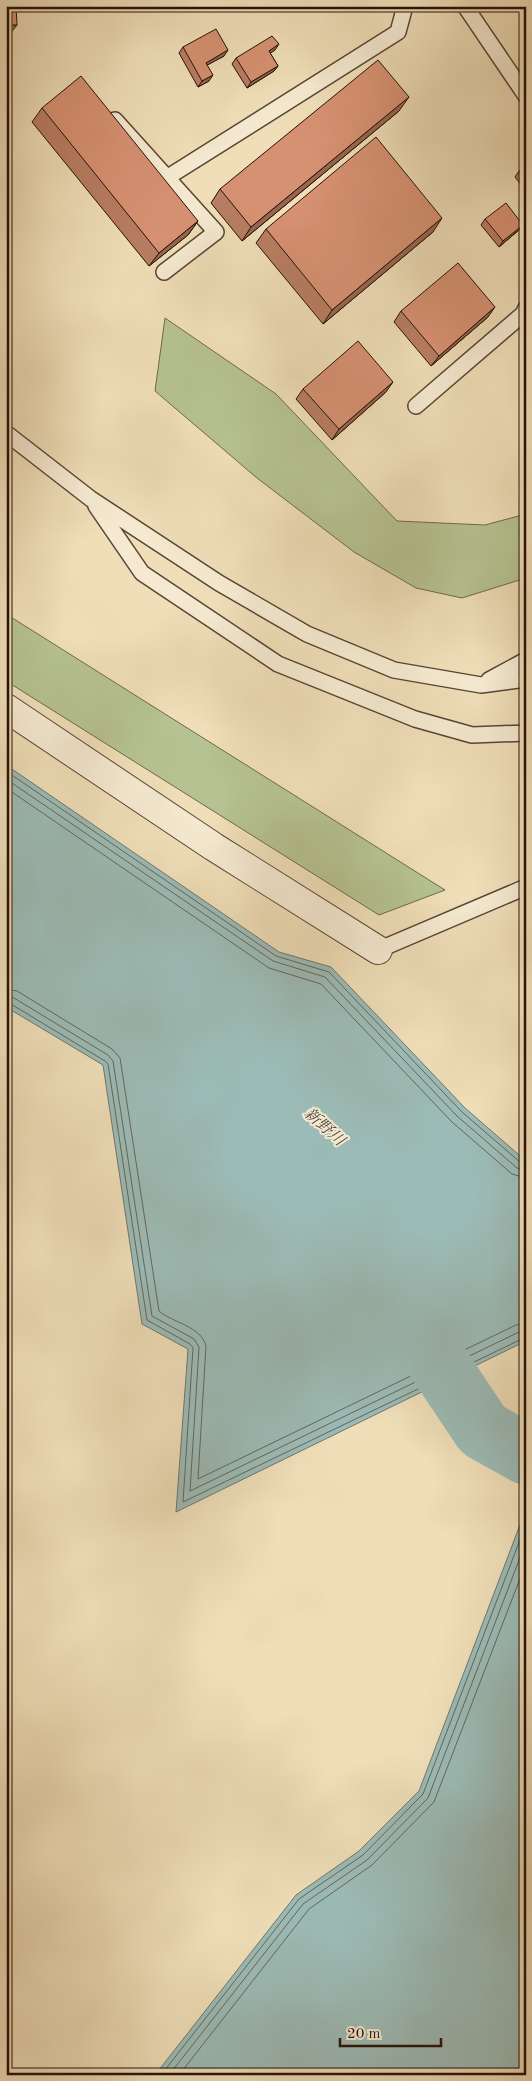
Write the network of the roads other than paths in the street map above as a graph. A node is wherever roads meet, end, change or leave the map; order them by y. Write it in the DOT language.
graph roads {
  1 [pos="405,6"];
  2 [pos="465,6"];
  3 [pos="526,96"];
  4 [pos="103,107"];
  5 [pos="168,177"];
  6 [pos="164,272"];
  7 [pos="526,308"];
  8 [pos="416,406"];
  9 [pos="6,433"];
  10 [pos="91,499"];
  11 [pos="526,660"];
  12 [pos="526,679"];
  13 [pos="481,685"];
  14 [pos="6,708"];
  15 [pos="526,733"];
  16 [pos="526,887"];
  17 [pos="378,950"];
  1 -- 5 [label="lane"];
  2 -- 3 [label="lane"];
  4 -- 5 [label="lane"];
  5 -- 6 [label="lane"];
  7 -- 8 [label="lane"];
  9 -- 10 [label="lane"];
  10 -- 13 [label="lane"];
  10 -- 15 [label="lane"];
  11 -- 13 [label="lane"];
  12 -- 13 [label="lane"];
  14 -- 17 [label="street"];
  16 -- 17 [label="lane"];
}
